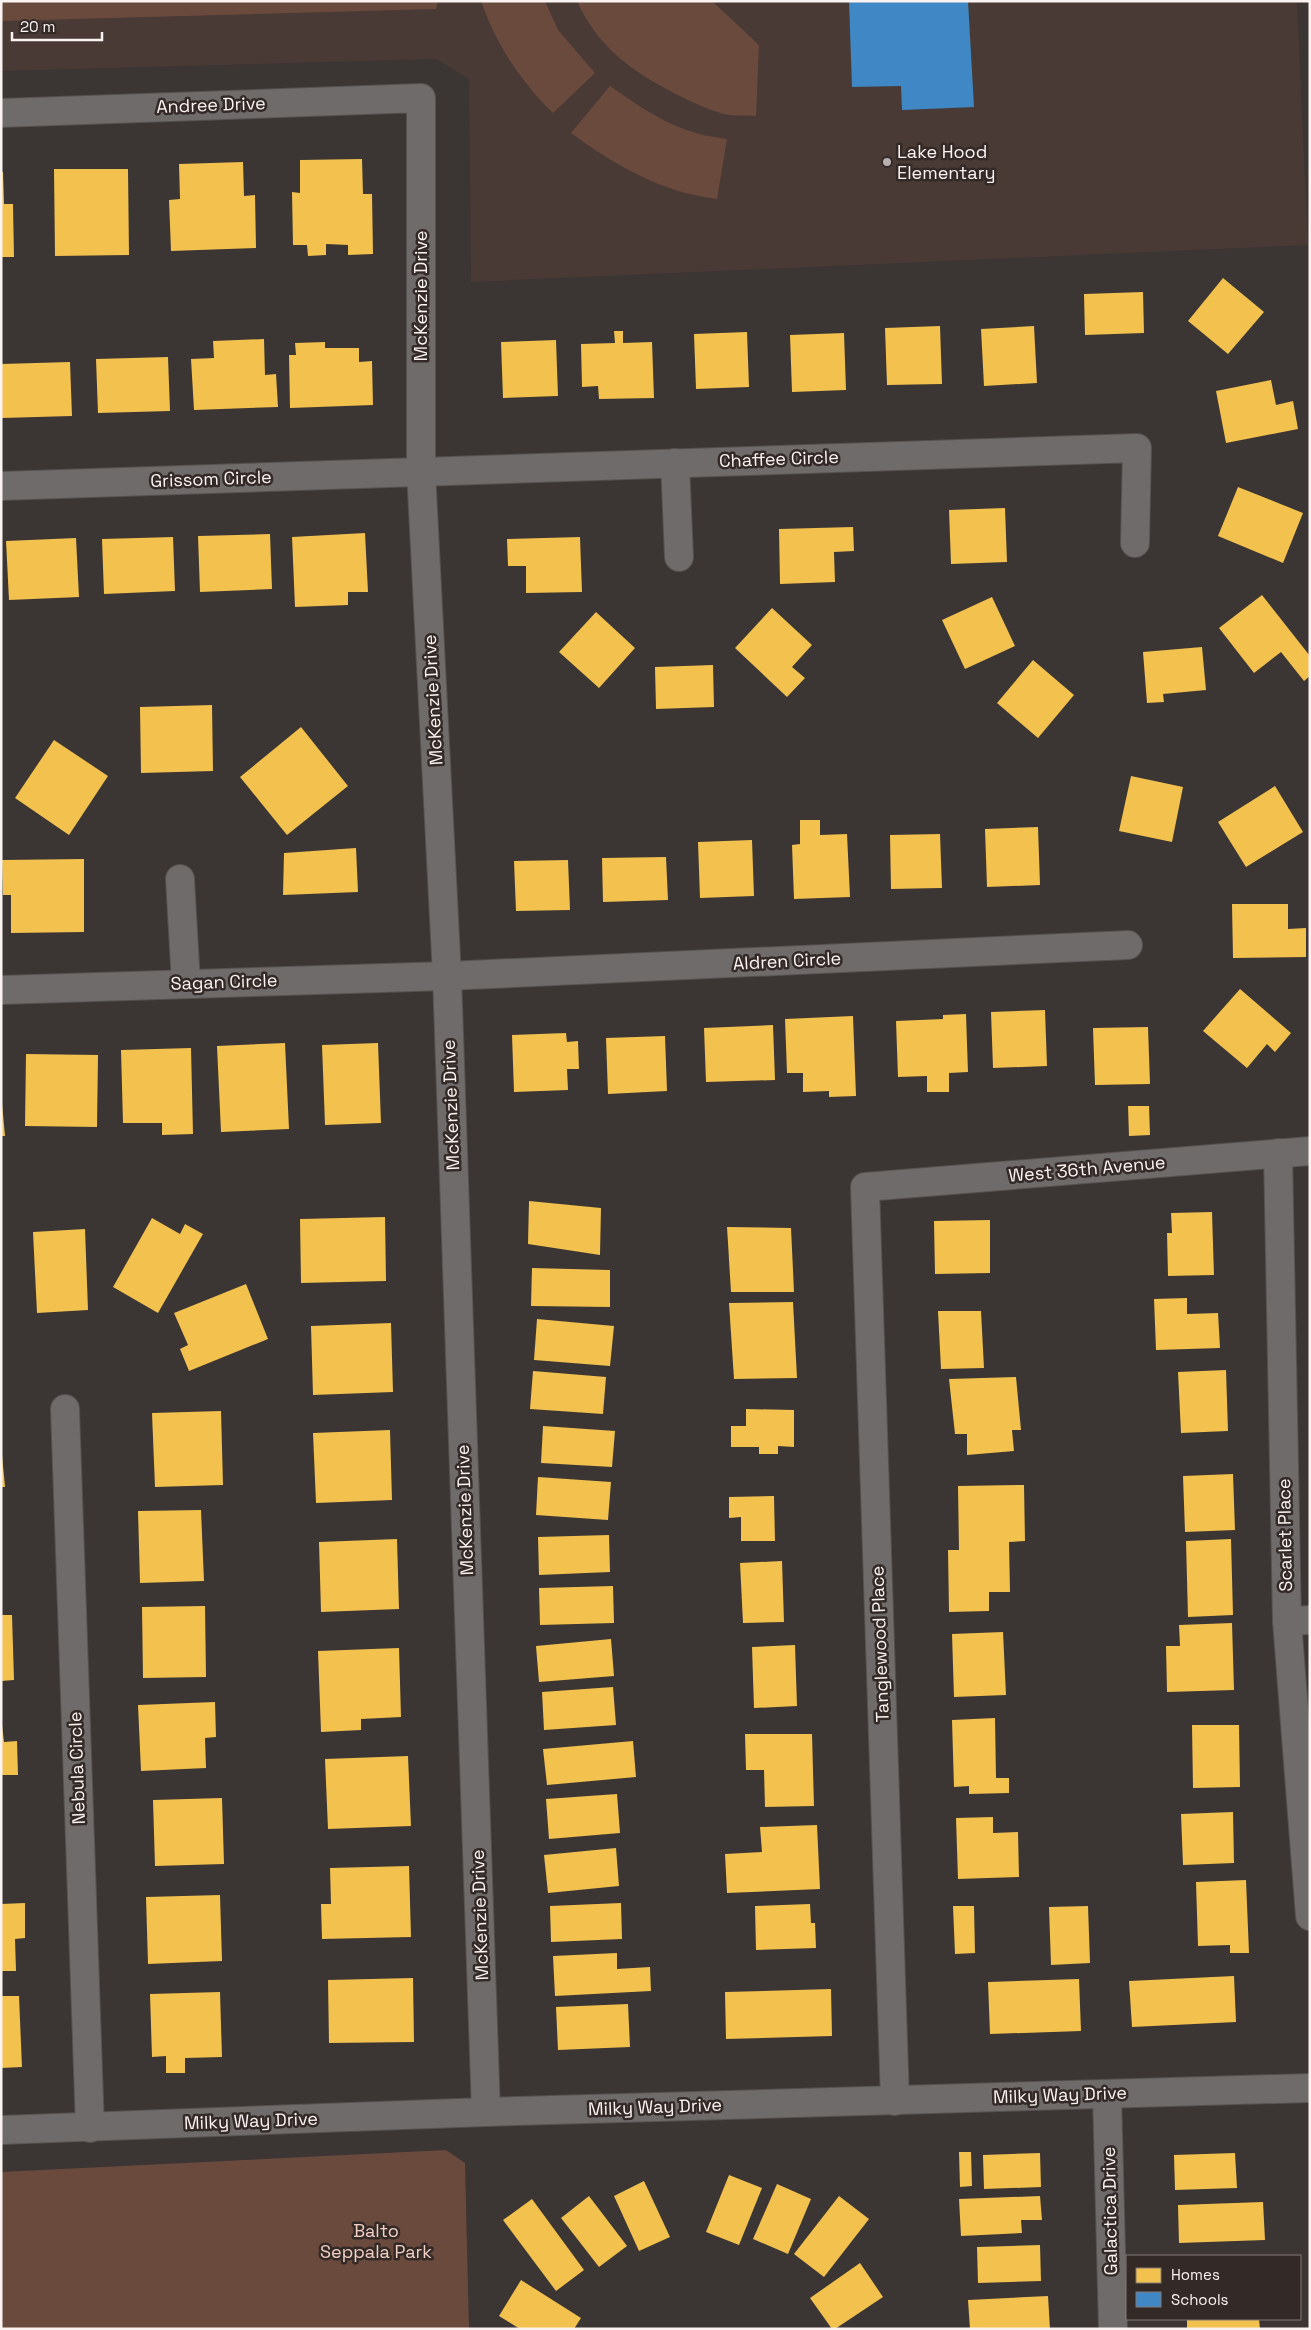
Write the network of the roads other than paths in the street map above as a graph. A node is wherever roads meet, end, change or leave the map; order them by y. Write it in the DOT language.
graph roads {
  1 [pos="421,98"];
  2 [pos="1,112"];
  3 [pos="675,463"];
  4 [pos="421,471"];
  5 [pos="1,486"];
  6 [pos="1135,543"];
  7 [pos="679,557"];
  8 [pos="180,879"];
  9 [pos="1128,945"];
  10 [pos="447,976"];
  11 [pos="186,983"];
  12 [pos="1,990"];
  13 [pos="1310,1151"];
  14 [pos="1278,1153"];
  15 [pos="865,1187"];
  16 [pos="65,1409"];
  17 [pos="1298,1620"];
  18 [pos="1310,1916"];
  19 [pos="1310,2088"];
  20 [pos="1107,2094"];
  21 [pos="894,2101"];
  22 [pos="486,2112"];
  23 [pos="90,2128"];
  24 [pos="1,2130"];
  25 [pos="1113,2329"];
  1 -- 2 [label="street, Andree Drive"];
  1 -- 4 [label="street, McKenzie Drive"];
  3 -- 4 [label="street, Chaffee Circle"];
  3 -- 6 [label="street, Chaffee Circle"];
  3 -- 7 [label="street"];
  4 -- 5 [label="street, Grissom Circle"];
  4 -- 10 [label="street, McKenzie Drive"];
  8 -- 11 [label="street"];
  9 -- 10 [label="street, Aldren Circle"];
  10 -- 11 [label="street, Sagan Circle"];
  10 -- 22 [label="street, McKenzie Drive"];
  11 -- 12 [label="street, Sagan Circle"];
  13 -- 14 [label="street, West 36th Avenue"];
  14 -- 15 [label="street, West 36th Avenue"];
  14 -- 17 [label="street, Scarlet Place"];
  15 -- 21 [label="street, Tanglewood Place"];
  16 -- 23 [label="street, Nebula Circle"];
  17 -- 18 [label="street, Scarlet Place"];
  19 -- 20 [label="street, Milky Way Drive"];
  20 -- 21 [label="street, Milky Way Drive"];
  20 -- 25 [label="street, Galactica Drive"];
  21 -- 22 [label="street, Milky Way Drive"];
  22 -- 23 [label="street, Milky Way Drive"];
  23 -- 24 [label="street, Milky Way Drive"];
}
